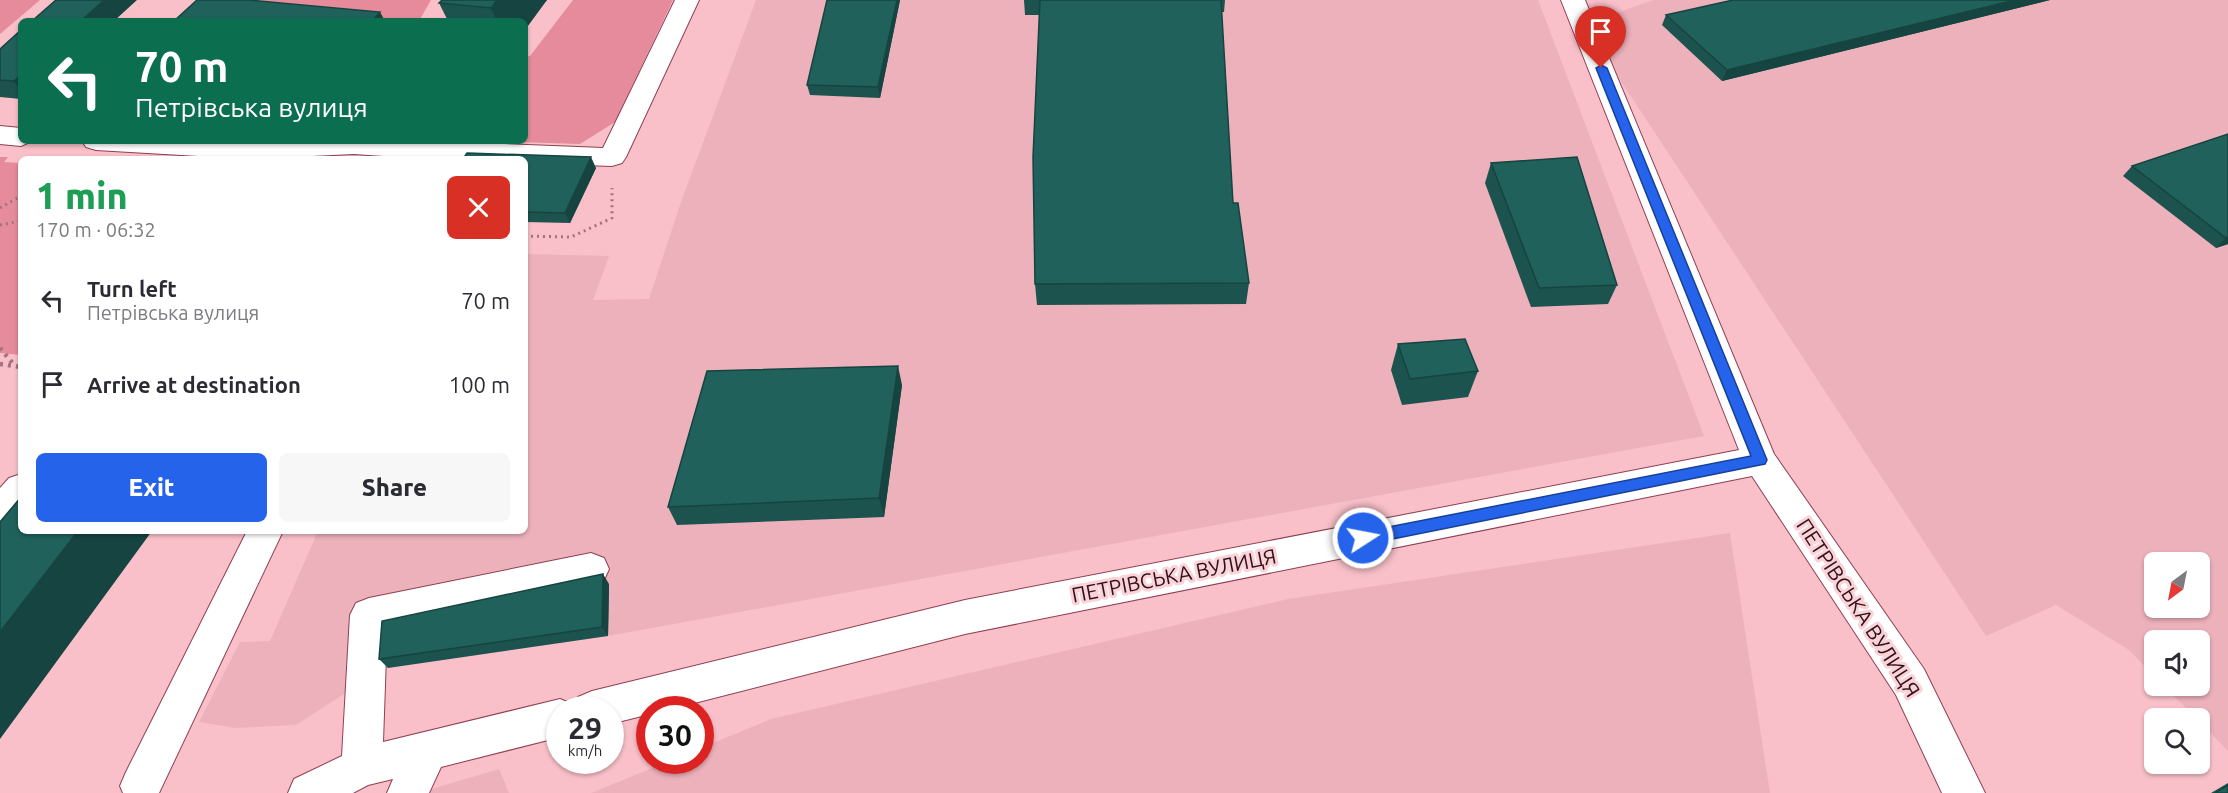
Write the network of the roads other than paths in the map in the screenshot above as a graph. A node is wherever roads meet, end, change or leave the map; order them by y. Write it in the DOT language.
graph roads {
  1 [pos="687,0"];
  2 [pos="1573,0"];
  3 [pos="0,135"];
  4 [pos="18,137"];
  5 [pos="196,144"];
  6 [pos="347,144"];
  7 [pos="362,144"];
  8 [pos="230,145"];
  9 [pos="263,155"];
  10 [pos="439,155"];
  11 [pos="526,156"];
  12 [pos="528,156"];
  13 [pos="1760,460"];
  14 [pos="18,492"];
  15 [pos="0,513"];
  16 [pos="264,534"];
  17 [pos="591,569"];
  18 [pos="624,702"];
  19 [pos="546,720"];
  20 [pos="428,750"];
  21 [pos="362,766"];
  22 [pos="141,786"];
  23 [pos="309,793"];
  24 [pos="408,793"];
  25 [pos="1964,793"];
  1 -- 12 [label="street"];
  2 -- 13 [label="street, ПЕТРІВСЬКА ВУЛИЦЯ"];
  3 -- 4 [label="street"];
  5 -- 8 [label="street"];
  6 -- 9 [label="street"];
  7 -- 10 [label="street"];
  8 -- 9 [label="street"];
  10 -- 11 [label="street"];
  13 -- 18 [label="street, ПЕТРІВСЬКА ВУЛИЦЯ"];
  13 -- 25 [label="street, ПЕТРІВСЬКА ВУЛИЦЯ"];
  14 -- 15 [label="street"];
  16 -- 22 [label="street"];
  17 -- 21 [label="street"];
  19 -- 20 [label="street"];
  20 -- 21 [label="street"];
  20 -- 24 [label="street"];
  21 -- 23 [label="street"];
}
